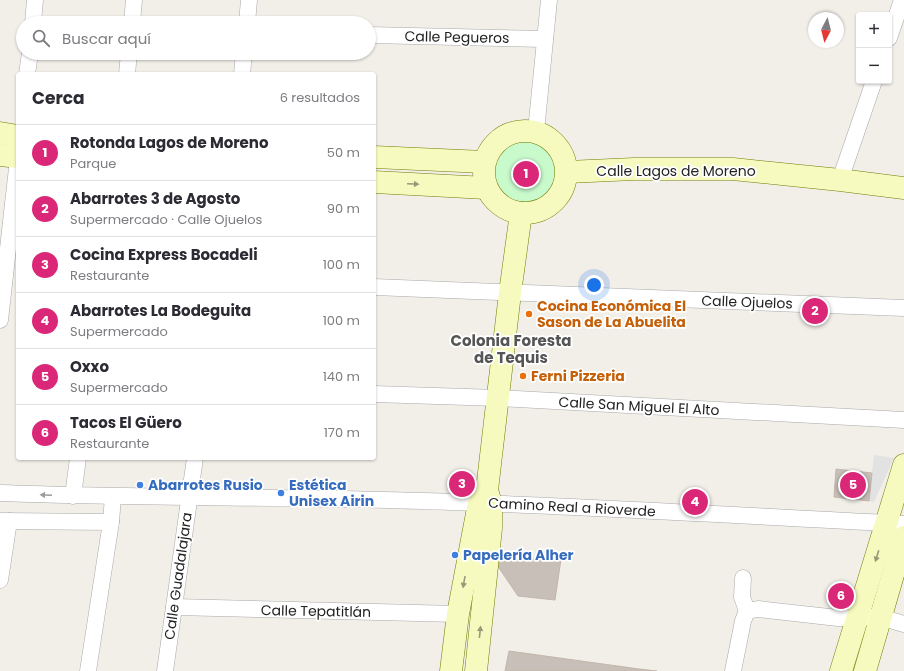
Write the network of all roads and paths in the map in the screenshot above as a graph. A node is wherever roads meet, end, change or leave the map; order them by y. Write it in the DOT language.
graph roads {
  1 [pos="35,0"];
  2 [pos="134,0"];
  3 [pos="248,0"];
  4 [pos="549,0"];
  5 [pos="902,0"];
  6 [pos="34,16"];
  7 [pos="133,16"];
  8 [pos="247,16"];
  9 [pos="892,29"];
  10 [pos="376,35"];
  11 [pos="545,39"];
  12 [pos="29,60"];
  13 [pos="128,60"];
  14 [pos="243,60"];
  15 [pos="27,72"];
  16 [pos="127,72"];
  17 [pos="242,72"];
  18 [pos="873,84"];
  19 [pos="536,131"];
  20 [pos="0,134"];
  21 [pos="16,136"];
  22 [pos="0,155"];
  23 [pos="376,157"];
  24 [pos="16,158"];
  25 [pos="484,162"];
  26 [pos="567,172"];
  27 [pos="16,176"];
  28 [pos="840,180"];
  29 [pos="376,182"];
  30 [pos="486,188"];
  31 [pos="904,188"];
  32 [pos="521,213"];
  33 [pos="376,287"];
  34 [pos="510,293"];
  35 [pos="904,308"];
  36 [pos="0,320"];
  37 [pos="376,394"];
  38 [pos="498,398"];
  39 [pos="904,420"];
  40 [pos="78,460"];
  41 [pos="195,460"];
  42 [pos="904,465"];
  43 [pos="0,493"];
  44 [pos="73,496"];
  45 [pos="190,496"];
  46 [pos="114,497"];
  47 [pos="485,499"];
  48 [pos="4,521"];
  49 [pos="111,522"];
  50 [pos="896,524"];
  51 [pos="904,537"];
  52 [pos="743,578"];
  53 [pos="0,580"];
  54 [pos="174,607"];
  55 [pos="747,611"];
  56 [pos="458,614"];
  57 [pos="857,617"];
  58 [pos="880,617"];
  59 [pos="904,624"];
  60 [pos="88,671"];
  61 [pos="165,671"];
  62 [pos="451,671"];
  63 [pos="476,671"];
  64 [pos="733,671"];
  65 [pos="841,671"];
  66 [pos="865,671"];
  1 -- 6 [label="street"];
  2 -- 7 [label="street"];
  3 -- 8 [label="street"];
  4 -- 11 [label="street"];
  5 -- 9 [label="street"];
  10 -- 11 [label="street, Calle Pegueros"];
  11 -- 19 [label="street"];
  12 -- 15 [label="street"];
  13 -- 16 [label="street"];
  14 -- 17 [label="street"];
  18 -- 28 [label="street"];
  19 -- 25 [label="street"];
  19 -- 26 [label="street"];
  20 -- 21 [label="street"];
  22 -- 24 [label="street"];
  23 -- 25 [label="street"];
  25 -- 30 [label="street"];
  26 -- 28 [label="street, Calle Lagos de Moreno"];
  26 -- 32 [label="street"];
  27 -- 36 [label="street"];
  28 -- 31 [label="street, Calle Lagos de Moreno"];
  29 -- 30 [label="street, one-way"];
  30 -- 32 [label="street"];
  32 -- 34 [label="street"];
  33 -- 34 [label="street, Calle Ojuelos"];
  34 -- 35 [label="street, Calle Ojuelos"];
  34 -- 38 [label="street"];
  37 -- 38 [label="street, Calle San Miguel El Alto"];
  38 -- 39 [label="street, Calle San Miguel El Alto"];
  38 -- 47 [label="street"];
  40 -- 44 [label="street"];
  41 -- 45 [label="street, Calle Guadalajara"];
  42 -- 50 [label="street"];
  44 -- 43 [label="street, Camino Real a Rioverde, one-way"];
  44 -- 46 [label="street, Camino Real a Rioverde"];
  45 -- 46 [label="street, Camino Real a Rioverde"];
  45 -- 47 [label="street, Camino Real a Rioverde"];
  45 -- 54 [label="street, Calle Guadalajara"];
  46 -- 49 [label="street"];
  47 -- 50 [label="street, Camino Real a Rioverde"];
  47 -- 56 [label="street, one-way"];
  63 -- 47 [label="street, one-way"];
  48 -- 49 [label="street"];
  48 -- 53 [label="street"];
  49 -- 60 [label="street"];
  50 -- 57 [label="street, one-way"];
  51 -- 58 [label="street"];
  52 -- 55 [label="street"];
  54 -- 56 [label="street, Calle Tepatitlán"];
  54 -- 61 [label="street, Calle Guadalajara"];
  55 -- 57 [label="street"];
  55 -- 64 [label="street"];
  56 -- 62 [label="street"];
  57 -- 58 [label="street"];
  57 -- 65 [label="street"];
  58 -- 59 [label="street"];
  58 -- 66 [label="street"];
}
